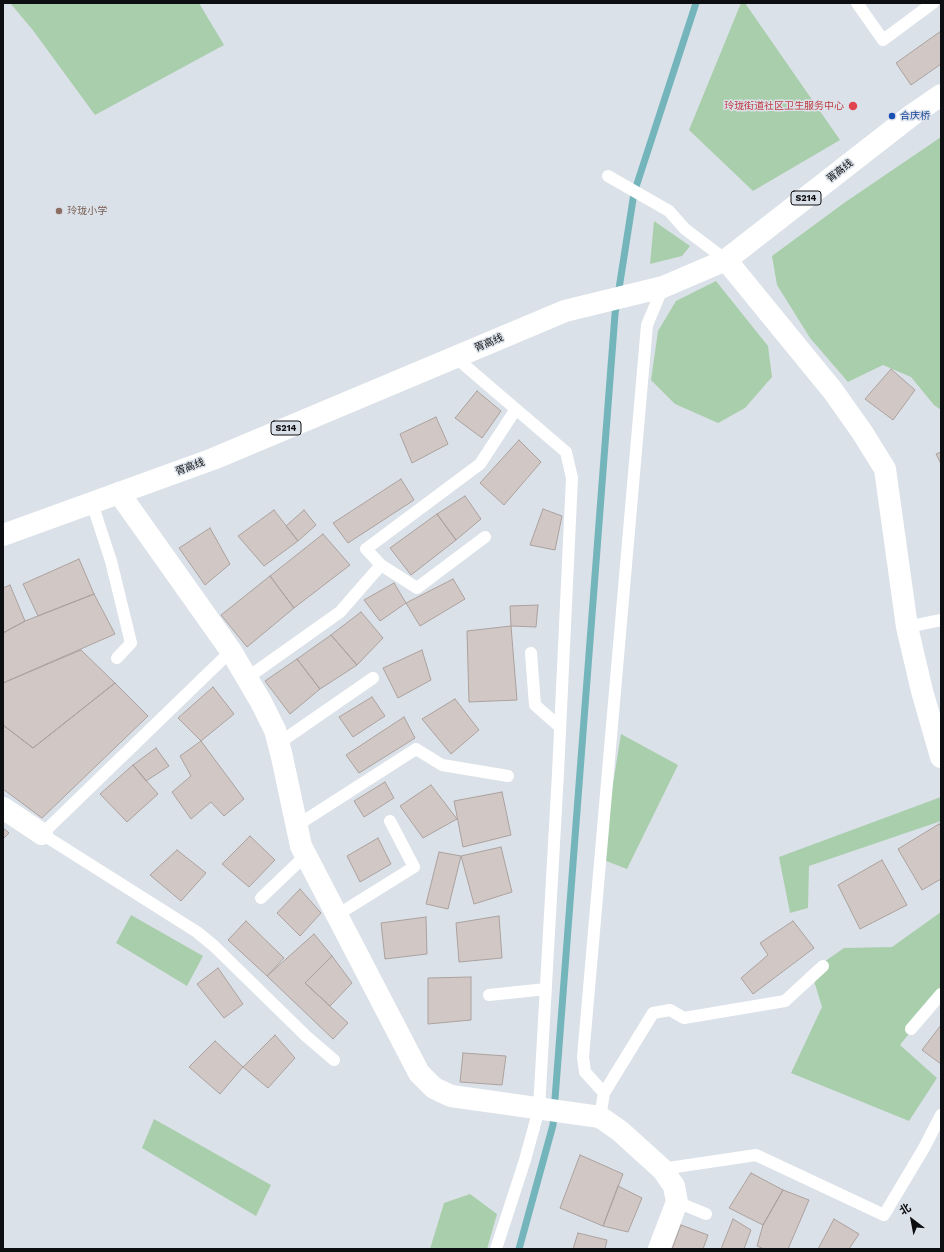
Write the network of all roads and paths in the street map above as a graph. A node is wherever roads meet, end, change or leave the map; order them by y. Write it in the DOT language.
graph roads {
  1 [pos="857,3"];
  2 [pos="933,3"];
  3 [pos="941,95"];
  4 [pos="608,176"];
  5 [pos="726,260"];
  6 [pos="663,288"];
  7 [pos="455,357"];
  8 [pos="516,410"];
  9 [pos="118,493"];
  10 [pos="92,503"];
  11 [pos="3,535"];
  12 [pos="485,537"];
  13 [pos="381,564"];
  14 [pos="941,620"];
  15 [pos="907,627"];
  16 [pos="231,651"];
  17 [pos="531,653"];
  18 [pos="117,658"];
  19 [pos="247,678"];
  20 [pos="373,678"];
  21 [pos="560,727"];
  22 [pos="279,743"];
  23 [pos="941,757"];
  24 [pos="508,776"];
  25 [pos="3,808"];
  26 [pos="390,821"];
  27 [pos="296,826"];
  28 [pos="42,834"];
  29 [pos="306,855"];
  30 [pos="261,898"];
  31 [pos="337,915"];
  32 [pos="823,966"];
  33 [pos="546,989"];
  34 [pos="941,994"];
  35 [pos="489,995"];
  36 [pos="911,1029"];
  37 [pos="334,1060"];
  38 [pos="604,1093"];
  39 [pos="539,1108"];
  40 [pos="941,1115"];
  41 [pos="600,1116"];
  42 [pos="662,1169"];
  43 [pos="677,1202"];
  44 [pos="706,1214"];
  45 [pos="496,1249"];
  46 [pos="658,1249"];
  1 -- 2 [label="lane"];
  3 -- 5 [label="street, 胥高线 / S214"];
  4 -- 5 [label="lane"];
  5 -- 6 [label="street, 胥高线 / S214"];
  5 -- 15 [label="street"];
  6 -- 7 [label="street, 胥高线 / S214"];
  6 -- 38 [label="lane"];
  7 -- 8 [label="lane"];
  7 -- 9 [label="street, 胥高线 / S214"];
  8 -- 13 [label="lane"];
  8 -- 21 [label="lane"];
  9 -- 10 [label="street, 胥高线 / S214"];
  9 -- 16 [label="street"];
  10 -- 11 [label="street, 胥高线 / S214"];
  10 -- 18 [label="lane"];
  12 -- 13 [label="lane"];
  13 -- 19 [label="lane"];
  14 -- 15 [label="lane"];
  15 -- 23 [label="street"];
  16 -- 19 [label="street"];
  16 -- 28 [label="lane"];
  17 -- 21 [label="lane"];
  19 -- 22 [label="street"];
  20 -- 22 [label="lane"];
  21 -- 33 [label="lane"];
  22 -- 27 [label="street"];
  24 -- 27 [label="lane"];
  25 -- 28 [label="street"];
  26 -- 31 [label="lane"];
  27 -- 29 [label="street"];
  28 -- 37 [label="lane"];
  29 -- 30 [label="lane"];
  29 -- 31 [label="street"];
  31 -- 39 [label="street"];
  32 -- 38 [label="lane"];
  33 -- 35 [label="lane"];
  33 -- 39 [label="lane"];
  34 -- 36 [label="lane"];
  38 -- 41 [label="lane"];
  39 -- 41 [label="street"];
  39 -- 45 [label="lane"];
  40 -- 42 [label="lane"];
  41 -- 42 [label="street"];
  42 -- 43 [label="street"];
  43 -- 44 [label="lane"];
  43 -- 46 [label="street"];
}
